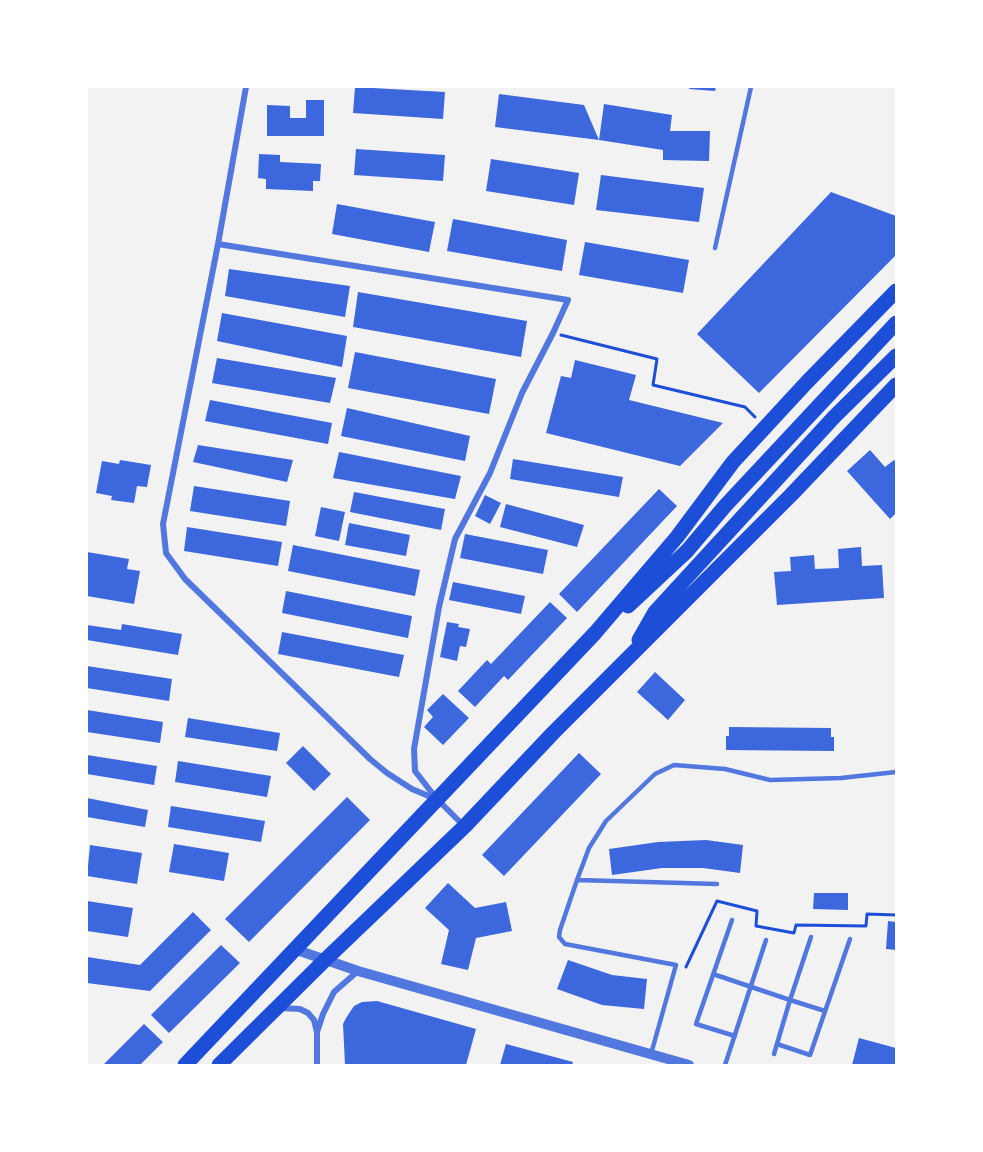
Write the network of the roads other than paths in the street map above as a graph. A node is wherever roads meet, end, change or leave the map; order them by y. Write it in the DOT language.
graph roads {
  1 [pos="246,87"];
  2 [pos="752,87"];
  3 [pos="218,244"];
  4 [pos="715,248"];
  5 [pos="896,291"];
  6 [pos="896,323"];
  7 [pos="896,356"];
  8 [pos="896,385"];
  9 [pos="595,633"];
  10 [pos="633,654"];
  11 [pos="896,772"];
  12 [pos="438,800"];
  13 [pos="465,826"];
  14 [pos="577,880"];
  15 [pos="717,884"];
  16 [pos="732,920"];
  17 [pos="811,937"];
  18 [pos="850,939"];
  19 [pos="766,940"];
  20 [pos="294,949"];
  21 [pos="324,960"];
  22 [pos="358,971"];
  23 [pos="713,975"];
  24 [pos="750,987"];
  25 [pos="790,1000"];
  26 [pos="277,1008"];
  27 [pos="825,1011"];
  28 [pos="317,1032"];
  29 [pos="735,1036"];
  30 [pos="777,1044"];
  31 [pos="651,1054"];
  32 [pos="774,1054"];
  33 [pos="185,1065"];
  34 [pos="219,1065"];
  35 [pos="317,1065"];
  36 [pos="689,1065"];
  37 [pos="725,1065"];
  1 -- 3 [label="street"];
  2 -- 4 [label="lane"];
  3 -- 12 [label="street"];
  3 -- 12 [label="street"];
  5 -- 9 [label="main road"];
  6 -- 9 [label="main road"];
  7 -- 10 [label="main road"];
  8 -- 10 [label="main road"];
  9 -- 12 [label="main road"];
  10 -- 13 [label="main road"];
  11 -- 14 [label="lane"];
  12 -- 13 [label="street"];
  12 -- 20 [label="main road"];
  13 -- 21 [label="main road"];
  14 -- 15 [label="lane"];
  14 -- 31 [label="lane"];
  16 -- 23 [label="lane"];
  17 -- 25 [label="lane"];
  18 -- 27 [label="lane"];
  19 -- 24 [label="lane"];
  20 -- 21 [label="street"];
  20 -- 33 [label="main road"];
  21 -- 22 [label="street"];
  21 -- 26 [label="main road"];
  22 -- 28 [label="street"];
  22 -- 31 [label="street"];
  23 -- 24 [label="lane"];
  23 -- 29 [label="lane"];
  24 -- 25 [label="lane"];
  24 -- 29 [label="lane"];
  25 -- 27 [label="lane"];
  25 -- 30 [label="lane"];
  26 -- 28 [label="street"];
  26 -- 34 [label="main road"];
  27 -- 30 [label="lane"];
  28 -- 35 [label="street"];
  29 -- 37 [label="lane"];
  30 -- 32 [label="lane"];
  31 -- 36 [label="street"];
}
